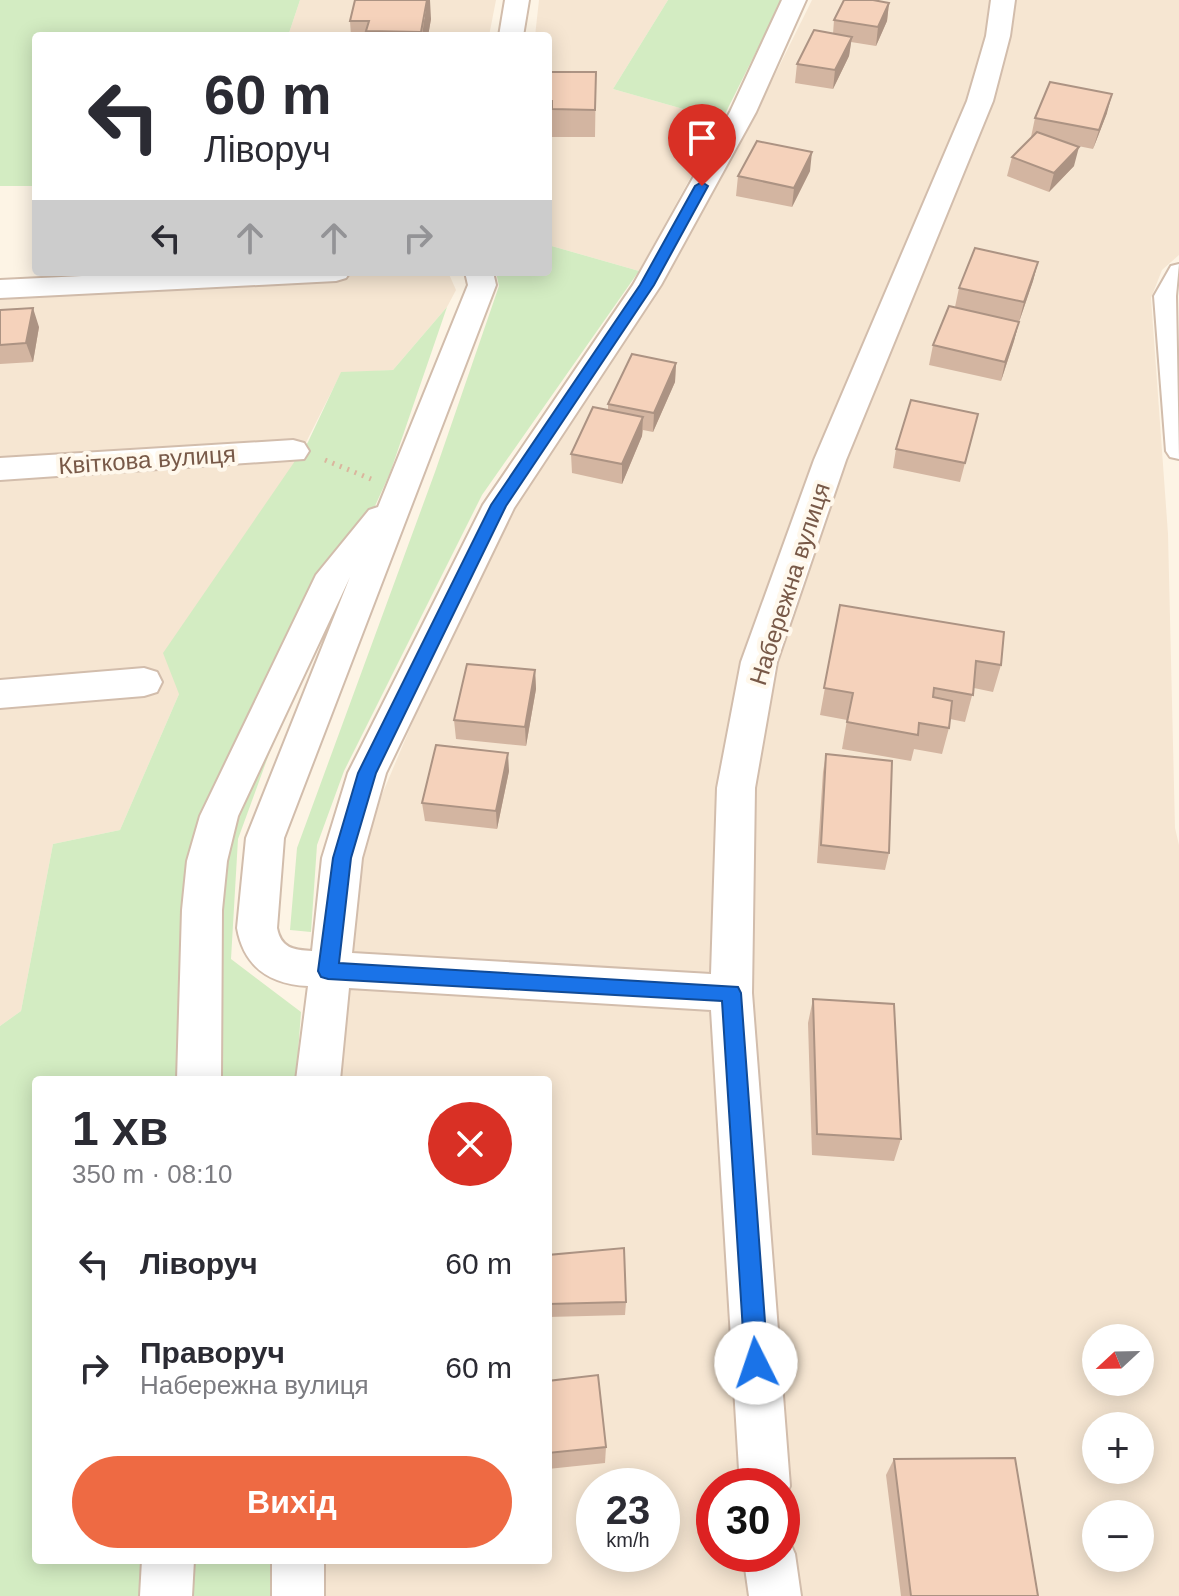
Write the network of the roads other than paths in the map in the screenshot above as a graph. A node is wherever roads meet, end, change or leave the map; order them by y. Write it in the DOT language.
graph roads {
  1 [pos="517,0"];
  2 [pos="794,0"];
  3 [pos="1003,0"];
  4 [pos="512,32"];
  5 [pos="32,268"];
  6 [pos="0,271"];
  7 [pos="1179,271"];
  8 [pos="257,276"];
  9 [pos="480,276"];
  10 [pos="0,289"];
  11 [pos="293,451"];
  12 [pos="1179,451"];
  13 [pos="0,469"];
  14 [pos="404,492"];
  15 [pos="144,682"];
  16 [pos="0,694"];
  17 [pos="328,971"];
  18 [pos="731,993"];
  19 [pos="199,1076"];
  20 [pos="318,1076"];
  21 [pos="764,1468"];
  22 [pos="168,1564"];
  23 [pos="298,1564"];
  24 [pos="772,1572"];
  25 [pos="166,1596"];
  26 [pos="298,1596"];
  27 [pos="775,1596"];
  1 -- 4 [label="street"];
  2 -- 17 [label="street"];
  3 -- 18 [label="street, Набережна вулиця"];
  5 -- 6 [label="street"];
  7 -- 12 [label="street"];
  8 -- 10 [label="street"];
  9 -- 14 [label="street"];
  11 -- 13 [label="street, Квіткова вулиця"];
  14 -- 17 [label="street"];
  14 -- 19 [label="street"];
  15 -- 16 [label="street"];
  17 -- 18 [label="street"];
  17 -- 20 [label="street"];
  18 -- 21 [label="street, Набережна вулиця"];
  22 -- 25 [label="street"];
  23 -- 26 [label="street"];
  24 -- 27 [label="street"];
}
